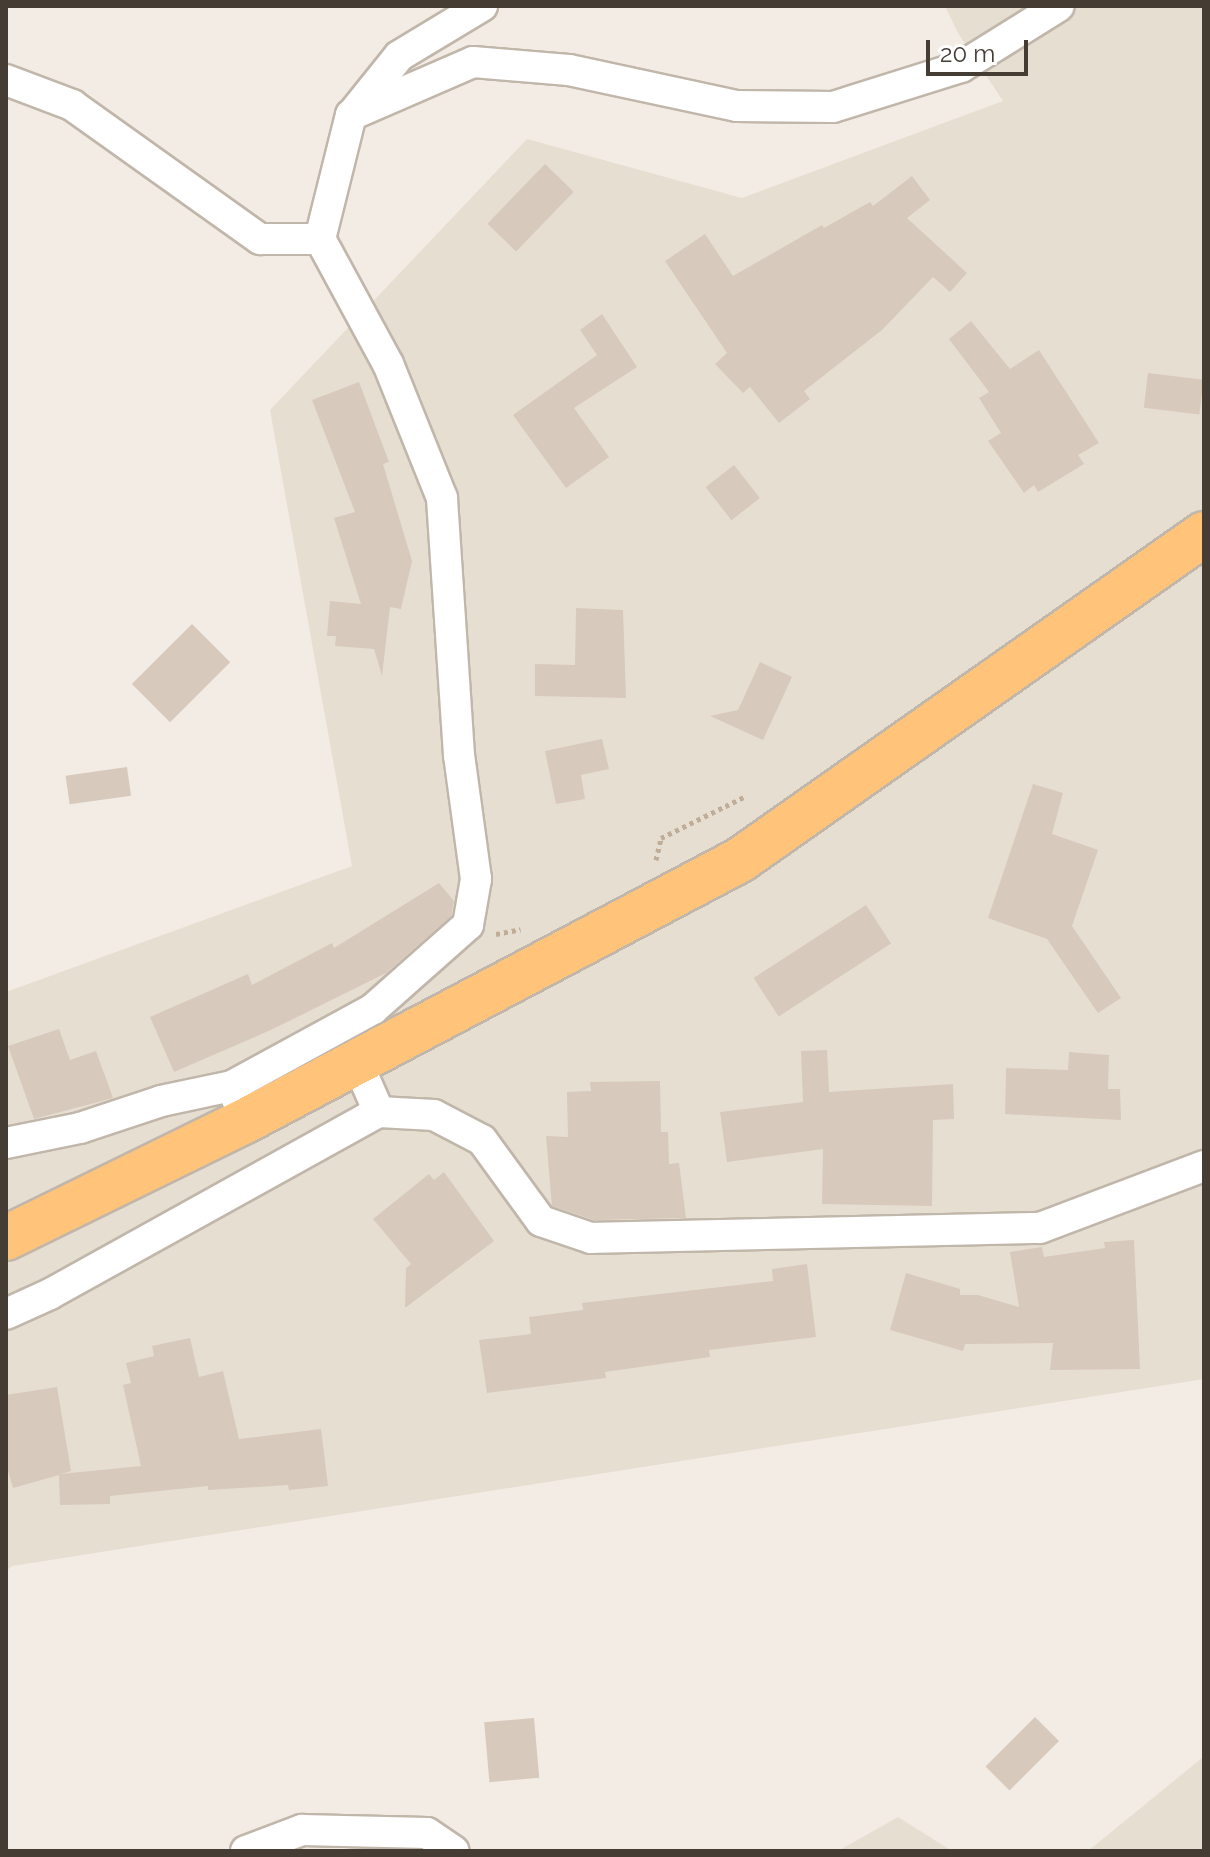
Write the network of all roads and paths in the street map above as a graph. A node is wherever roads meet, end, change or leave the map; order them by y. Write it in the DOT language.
graph roads {
  1 [pos="482,6"];
  2 [pos="1059,6"];
  3 [pos="6,80"];
  4 [pos="351,115"];
  5 [pos="320,239"];
  6 [pos="1204,534"];
  7 [pos="744,797"];
  8 [pos="648,867"];
  9 [pos="529,929"];
  10 [pos="455,936"];
  11 [pos="357,1062"];
  12 [pos="238,1103"];
  13 [pos="379,1112"];
  14 [pos="6,1143"];
  15 [pos="1204,1166"];
  16 [pos="6,1238"];
  17 [pos="6,1314"];
  18 [pos="246,1851"];
  19 [pos="454,1851"];
  1 -- 4 [label="street"];
  2 -- 4 [label="street"];
  3 -- 5 [label="street"];
  4 -- 5 [label="street"];
  5 -- 10 [label="street"];
  6 -- 11 [label="highway"];
  7 -- 8 [label="path"];
  9 -- 10 [label="path"];
  10 -- 12 [label="street"];
  11 -- 12 [label="highway"];
  11 -- 13 [label="street"];
  12 -- 14 [label="street"];
  12 -- 16 [label="highway"];
  13 -- 15 [label="street"];
  13 -- 17 [label="street"];
  18 -- 19 [label="street"];
}
